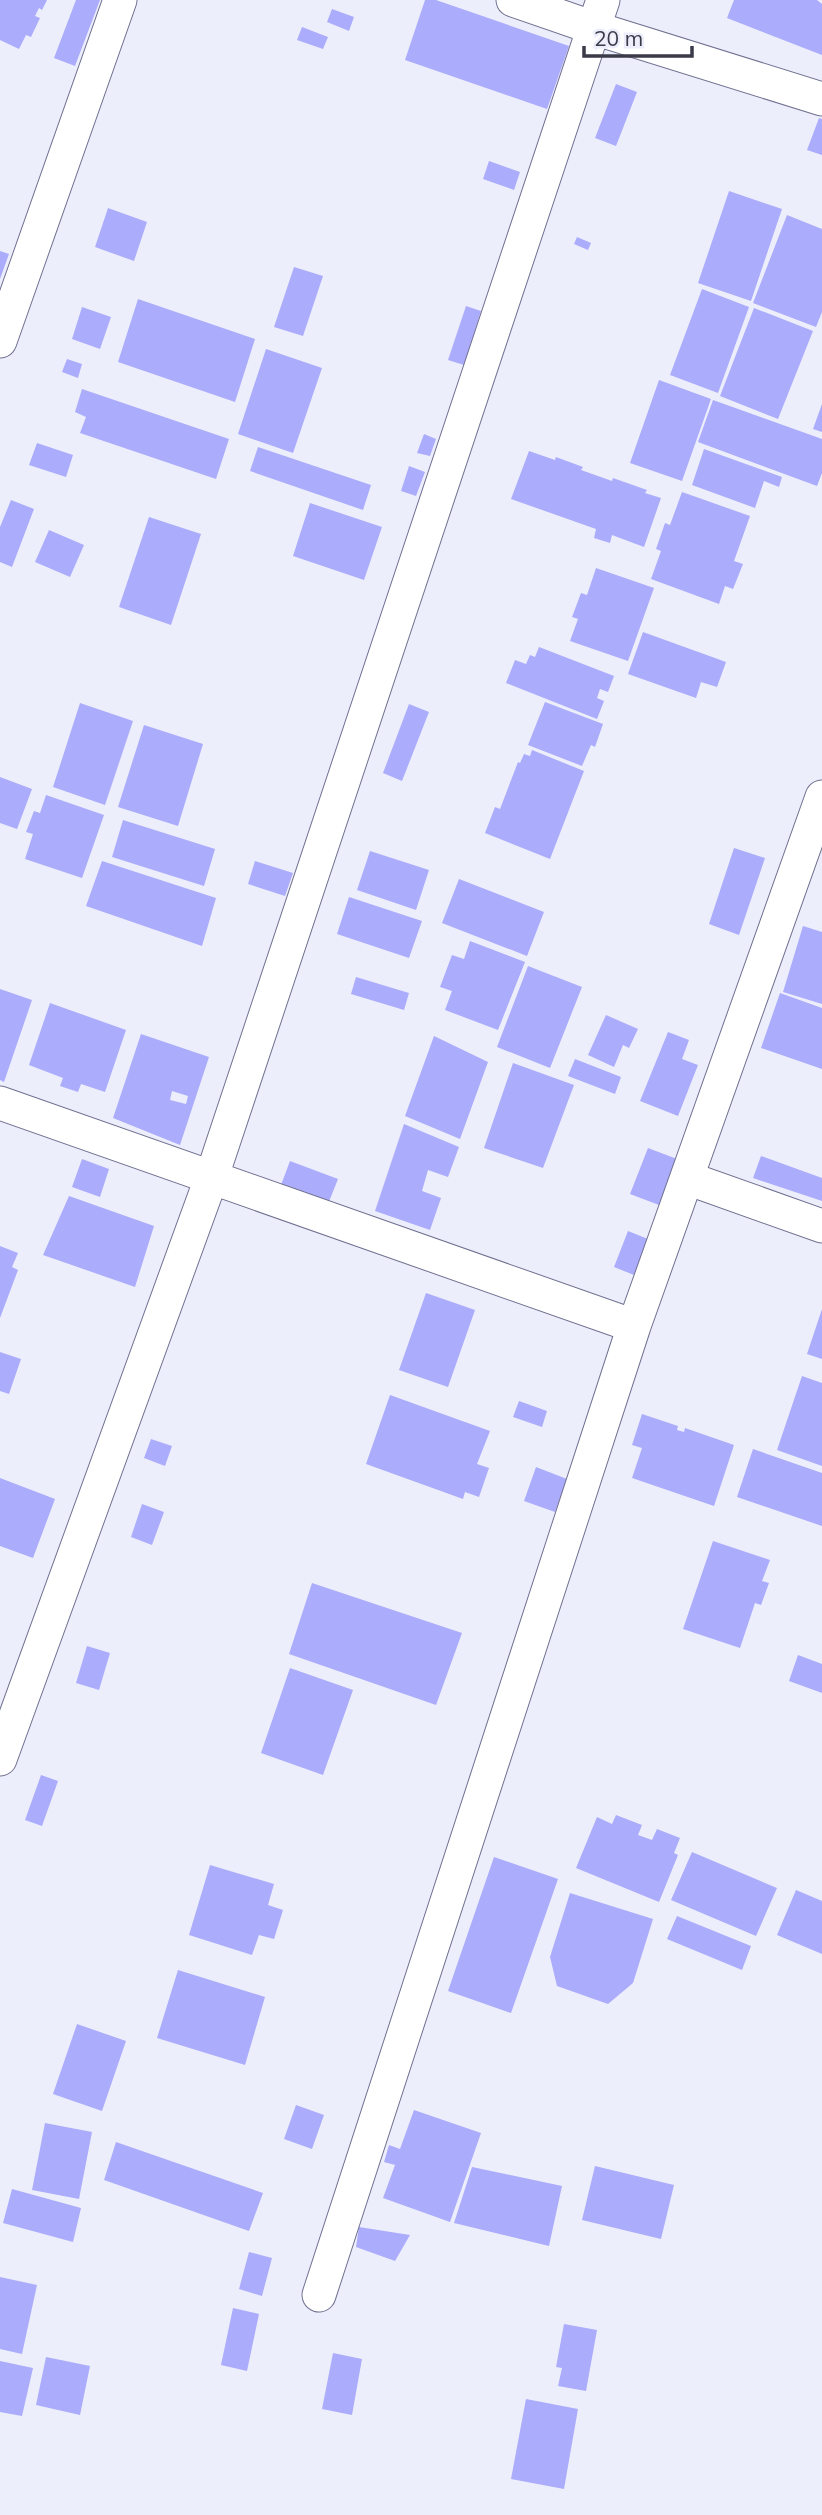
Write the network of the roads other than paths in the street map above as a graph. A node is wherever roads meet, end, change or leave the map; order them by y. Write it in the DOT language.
graph roads {
  1 [pos="120,0"];
  2 [pos="513,0"];
  3 [pos="598,14"];
  4 [pos="822,99"];
  5 [pos="0,341"];
  6 [pos="822,797"];
  7 [pos="0,1103"];
  8 [pos="212,1176"];
  9 [pos="687,1178"];
  10 [pos="822,1226"];
  11 [pos="634,1326"];
  12 [pos="0,1759"];
  13 [pos="319,2295"];
  1 -- 5 [label="street"];
  2 -- 3 [label="street"];
  3 -- 4 [label="street"];
  3 -- 8 [label="street"];
  6 -- 9 [label="street"];
  7 -- 8 [label="street"];
  8 -- 11 [label="street"];
  8 -- 12 [label="street"];
  9 -- 10 [label="street"];
  9 -- 11 [label="street"];
  11 -- 13 [label="street"];
}
